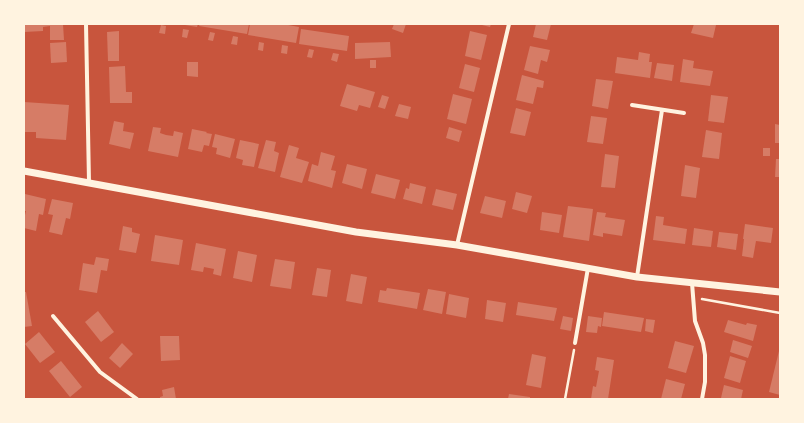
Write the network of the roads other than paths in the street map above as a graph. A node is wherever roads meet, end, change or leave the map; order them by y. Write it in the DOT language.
graph roads {
  1 [pos="86,24"];
  2 [pos="509,24"];
  3 [pos="632,105"];
  4 [pos="662,110"];
  5 [pos="684,113"];
  6 [pos="24,171"];
  7 [pos="89,182"];
  8 [pos="457,245"];
  9 [pos="588,268"];
  10 [pos="637,276"];
  11 [pos="692,283"];
  12 [pos="780,292"];
  13 [pos="53,316"];
  14 [pos="575,344"];
  15 [pos="137,399"];
  16 [pos="702,399"];
  1 -- 7 [label="street"];
  2 -- 8 [label="street"];
  3 -- 4 [label="street"];
  4 -- 5 [label="street"];
  4 -- 10 [label="street"];
  6 -- 7 [label="street"];
  7 -- 8 [label="street"];
  8 -- 9 [label="street"];
  9 -- 10 [label="street"];
  9 -- 14 [label="street"];
  10 -- 11 [label="street"];
  11 -- 12 [label="street"];
  11 -- 16 [label="street"];
  13 -- 15 [label="street"];
}
